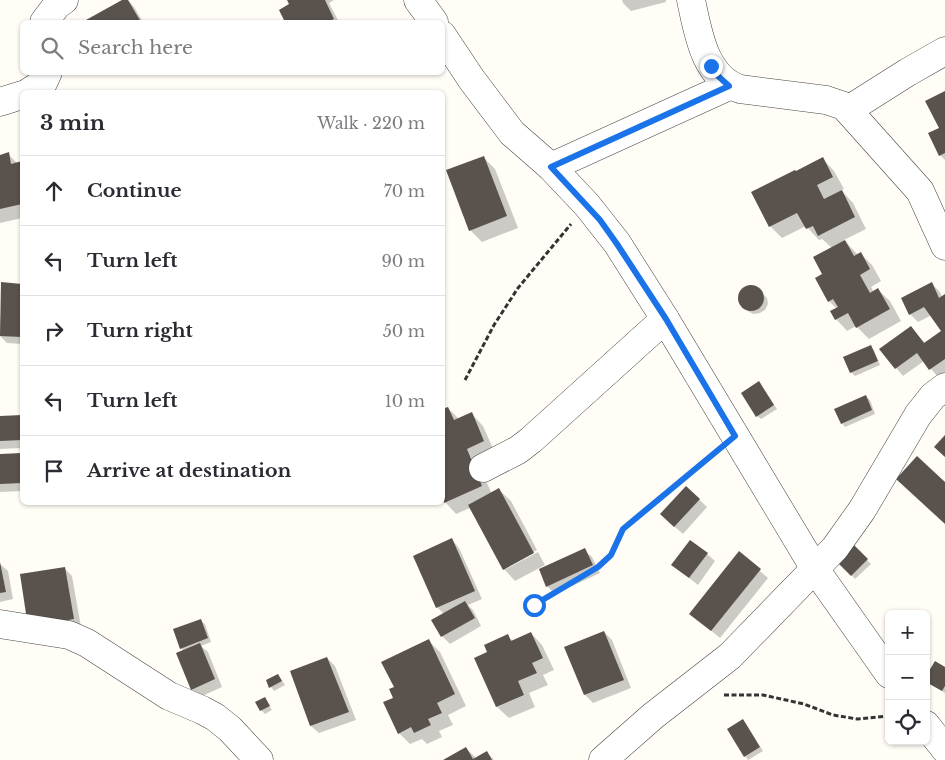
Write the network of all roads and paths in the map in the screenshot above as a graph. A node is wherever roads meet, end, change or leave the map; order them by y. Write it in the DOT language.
graph roads {
  1 [pos="64,0"];
  2 [pos="418,0"];
  3 [pos="691,0"];
  4 [pos="46,20"];
  5 [pos="433,20"];
  6 [pos="445,40"];
  7 [pos="945,51"];
  8 [pos="46,75"];
  9 [pos="729,86"];
  10 [pos="32,90"];
  11 [pos="20,96"];
  12 [pos="0,102"];
  13 [pos="848,110"];
  14 [pos="551,167"];
  15 [pos="587,205"];
  16 [pos="945,246"];
  17 [pos="666,319"];
  18 [pos="465,380"];
  19 [pos="945,387"];
  20 [pos="735,436"];
  21 [pos="482,468"];
  22 [pos="815,569"];
  23 [pos="534,605"];
  24 [pos="0,624"];
  25 [pos="885,668"];
  26 [pos="681,694"];
  27 [pos="885,716"];
  28 [pos="930,730"];
  29 [pos="945,749"];
  30 [pos="260,760"];
  31 [pos="603,760"];
  1 -- 4 [label="street"];
  2 -- 5 [label="street"];
  3 -- 9 [label="street"];
  6 -- 14 [label="street"];
  7 -- 13 [label="street"];
  8 -- 10 [label="street"];
  9 -- 13 [label="street"];
  9 -- 14 [label="street"];
  11 -- 12 [label="street"];
  13 -- 16 [label="street"];
  14 -- 15 [label="street"];
  15 -- 17 [label="street"];
  15 -- 18 [label="path"];
  17 -- 20 [label="street"];
  17 -- 21 [label="street"];
  19 -- 22 [label="street"];
  20 -- 22 [label="street"];
  20 -- 23 [label="path"];
  22 -- 25 [label="street"];
  22 -- 26 [label="street"];
  24 -- 30 [label="street"];
  26 -- 27 [label="path"];
  26 -- 31 [label="street"];
  28 -- 29 [label="street"];
}
